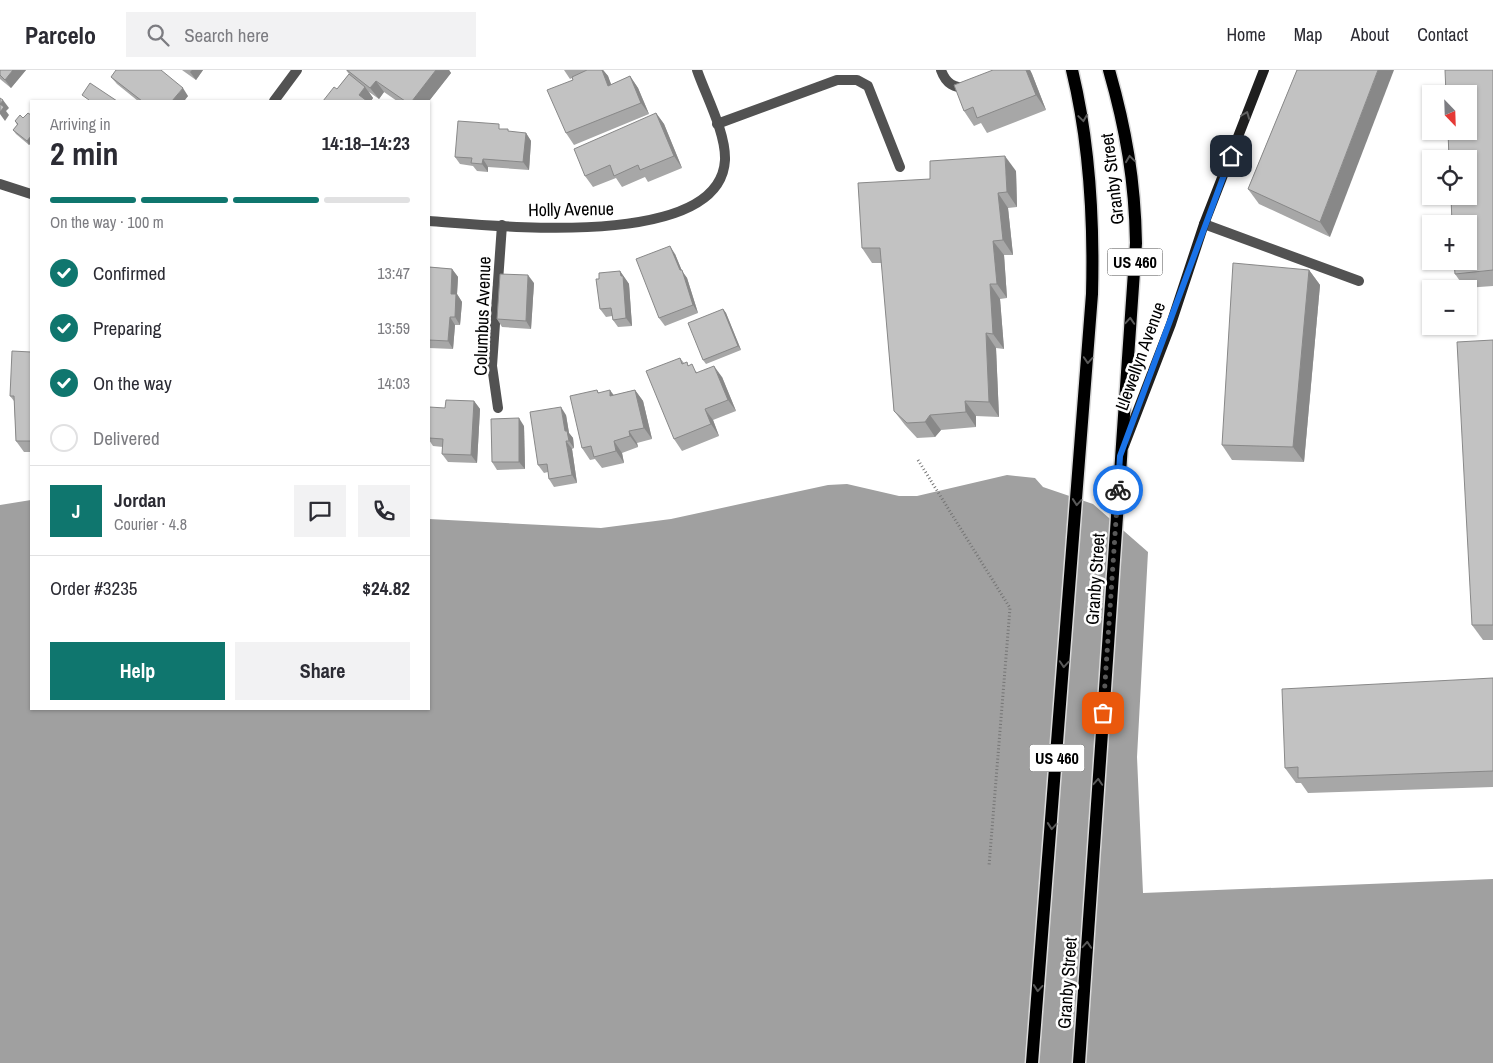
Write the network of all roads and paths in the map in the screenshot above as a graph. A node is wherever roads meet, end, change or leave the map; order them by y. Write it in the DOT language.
graph roads {
  1 [pos="297,70"];
  2 [pos="696,70"];
  3 [pos="941,70"];
  4 [pos="1072,70"];
  5 [pos="1109,70"];
  6 [pos="1264,70"];
  7 [pos="971,87"];
  8 [pos="275,100"];
  9 [pos="717,124"];
  10 [pos="900,167"];
  11 [pos="0,184"];
  12 [pos="30,194"];
  13 [pos="430,221"];
  14 [pos="1204,224"];
  15 [pos="502,225"];
  16 [pos="1359,281"];
  17 [pos="498,408"];
  18 [pos="1120,456"];
  19 [pos="918,460"];
  20 [pos="989,866"];
  21 [pos="1032,1063"];
  22 [pos="1078,1063"];
  1 -- 8 [label="street"];
  2 -- 9 [label="street"];
  3 -- 7 [label="street"];
  4 -- 21 [label="main road, Granby Street / US 460, one-way"];
  18 -- 5 [label="main road, Granby Street / US 460, one-way"];
  14 -- 6 [label="street, Llewellyn Avenue, one-way"];
  9 -- 10 [label="street"];
  9 -- 15 [label="street, Holly Avenue"];
  11 -- 12 [label="street"];
  13 -- 15 [label="street, Holly Avenue"];
  14 -- 16 [label="street"];
  14 -- 18 [label="street, Llewellyn Avenue"];
  15 -- 17 [label="street, Columbus Avenue"];
  22 -- 18 [label="main road, Granby Street / US 460, one-way"];
  19 -- 20 [label="path"];
}
